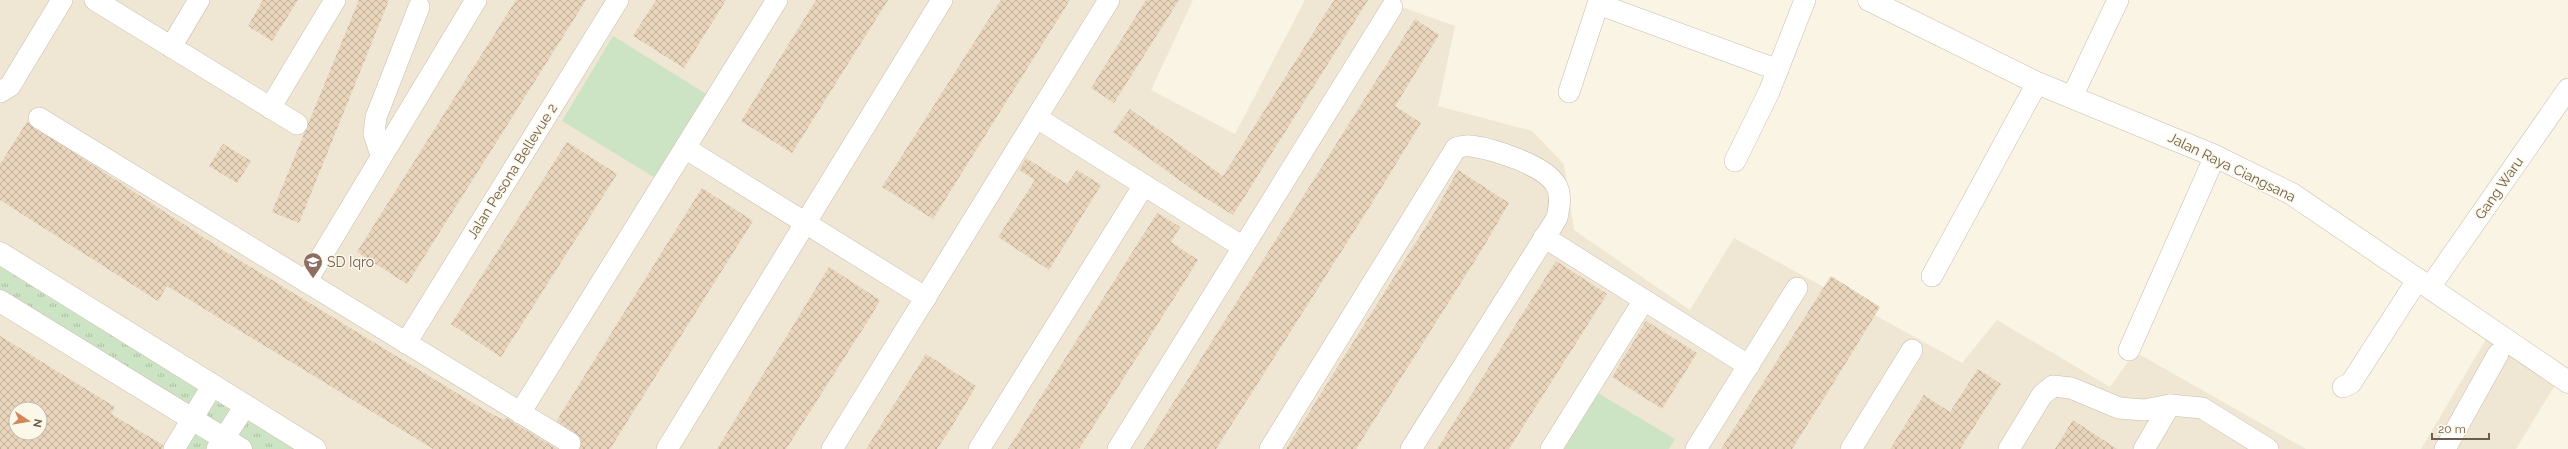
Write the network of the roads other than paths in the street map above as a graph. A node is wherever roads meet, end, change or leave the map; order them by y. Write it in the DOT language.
graph roads {
  1 [pos="62,0"];
  2 [pos="95,0"];
  3 [pos="199,0"];
  4 [pos="335,0"];
  5 [pos="476,0"];
  6 [pos="618,0"];
  7 [pos="777,0"];
  8 [pos="942,0"];
  9 [pos="1109,0"];
  10 [pos="1805,0"];
  11 [pos="1869,0"];
  12 [pos="2118,0"];
  13 [pos="1598,2"];
  14 [pos="419,6"];
  15 [pos="1392,7"];
  16 [pos="171,47"];
  17 [pos="1778,70"];
  18 [pos="2036,84"];
  19 [pos="2568,89"];
  20 [pos="0,92"];
  21 [pos="1569,92"];
  22 [pos="2072,96"];
  23 [pos="270,108"];
  24 [pos="39,118"];
  25 [pos="1037,118"];
  26 [pos="297,124"];
  27 [pos="685,148"];
  28 [pos="382,155"];
  29 [pos="2215,156"];
  30 [pos="1735,161"];
  31 [pos="1144,185"];
  32 [pos="805,223"];
  33 [pos="1544,237"];
  34 [pos="1243,247"];
  35 [pos="0,253"];
  36 [pos="1932,276"];
  37 [pos="306,282"];
  38 [pos="2424,283"];
  39 [pos="1797,288"];
  40 [pos="926,298"];
  41 [pos="1644,300"];
  42 [pos="0,301"];
  43 [pos="406,343"];
  44 [pos="1912,350"];
  45 [pos="2129,350"];
  46 [pos="2498,354"];
  47 [pos="1748,366"];
  48 [pos="2568,382"];
  49 [pos="212,386"];
  50 [pos="2343,387"];
  51 [pos="2170,405"];
  52 [pos="245,406"];
  53 [pos="520,413"];
  54 [pos="193,419"];
  55 [pos="570,443"];
  56 [pos="227,445"];
  57 [pos="174,449"];
  58 [pos="315,449"];
  59 [pos="667,449"];
  60 [pos="832,449"];
  61 [pos="979,449"];
  62 [pos="1118,449"];
  63 [pos="1270,449"];
  64 [pos="1411,449"];
  65 [pos="1551,449"];
  66 [pos="1696,449"];
  67 [pos="1851,449"];
  68 [pos="2010,449"];
  69 [pos="2144,449"];
  70 [pos="2268,449"];
  71 [pos="2444,449"];
  1 -- 20 [label="street"];
  2 -- 16 [label="street"];
  3 -- 16 [label="street"];
  4 -- 23 [label="street"];
  5 -- 28 [label="street"];
  6 -- 43 [label="street, Jalan Pesona Bellevue 2"];
  7 -- 27 [label="street"];
  8 -- 32 [label="street"];
  9 -- 25 [label="street"];
  10 -- 17 [label="street"];
  11 -- 18 [label="main road, Jalan Raya Ciangsana"];
  12 -- 22 [label="street"];
  13 -- 17 [label="street"];
  13 -- 21 [label="street"];
  14 -- 28 [label="street"];
  15 -- 34 [label="street"];
  16 -- 23 [label="street"];
  17 -- 30 [label="street"];
  18 -- 22 [label="main road, Jalan Raya Ciangsana"];
  18 -- 36 [label="street"];
  19 -- 38 [label="street, Gang Waru"];
  22 -- 29 [label="main road, Jalan Raya Ciangsana"];
  23 -- 26 [label="street"];
  24 -- 37 [label="street"];
  25 -- 31 [label="street"];
  25 -- 40 [label="street"];
  27 -- 32 [label="street"];
  27 -- 53 [label="street"];
  28 -- 37 [label="street"];
  29 -- 38 [label="main road, Jalan Raya Ciangsana"];
  29 -- 45 [label="street"];
  31 -- 34 [label="street"];
  31 -- 61 [label="street"];
  32 -- 40 [label="street"];
  32 -- 59 [label="street"];
  33 -- 41 [label="street"];
  33 -- 63 [label="street"];
  33 -- 64 [label="street"];
  34 -- 62 [label="street"];
  35 -- 49 [label="main road"];
  37 -- 43 [label="street"];
  38 -- 48 [label="main road, Jalan Raya Ciangsana"];
  38 -- 50 [label="street, Gang Waru"];
  39 -- 47 [label="street"];
  40 -- 60 [label="street"];
  41 -- 47 [label="street"];
  41 -- 65 [label="street"];
  42 -- 54 [label="main road"];
  43 -- 53 [label="street"];
  44 -- 67 [label="street"];
  46 -- 71 [label="street"];
  47 -- 66 [label="street"];
  49 -- 52 [label="main road"];
  49 -- 54 [label="street"];
  51 -- 68 [label="street"];
  51 -- 69 [label="street"];
  51 -- 70 [label="street"];
  52 -- 56 [label="street"];
  52 -- 58 [label="main road"];
  53 -- 55 [label="street"];
  54 -- 56 [label="main road"];
  54 -- 57 [label="street"];
}
